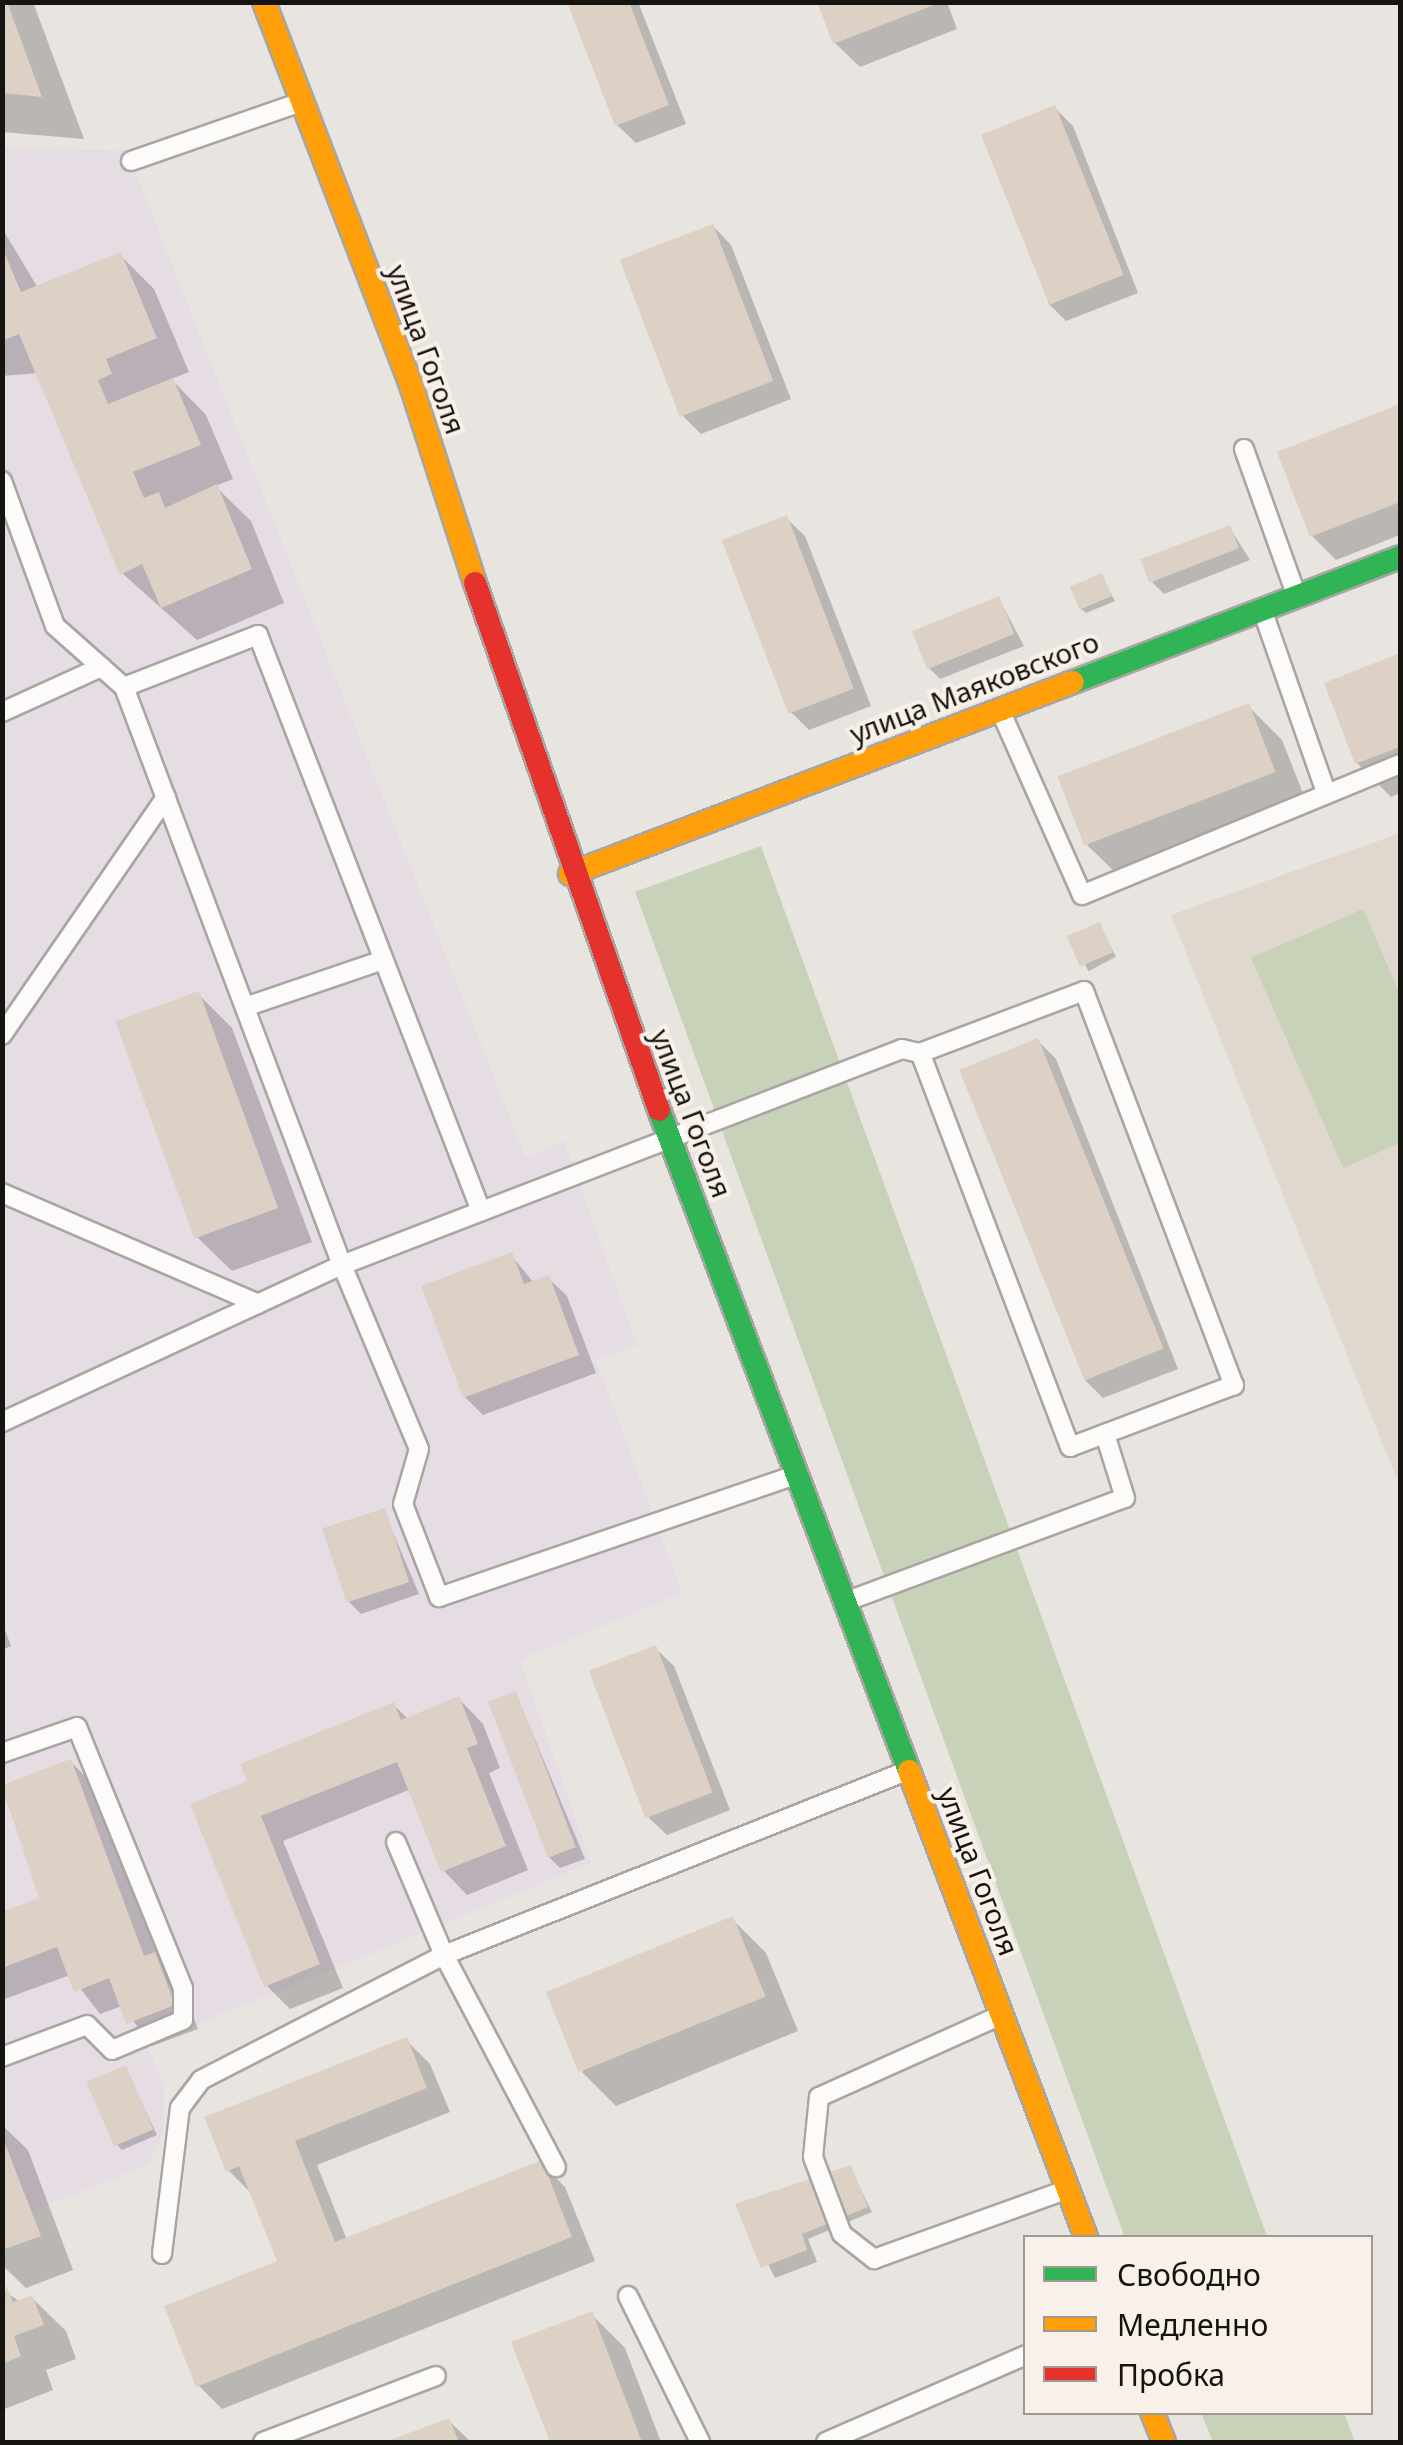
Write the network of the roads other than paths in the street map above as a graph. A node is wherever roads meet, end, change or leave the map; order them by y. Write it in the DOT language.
graph roads {
  1 [pos="264,2"];
  2 [pos="302,102"];
  3 [pos="131,161"];
  4 [pos="1244,449"];
  5 [pos="2,481"];
  6 [pos="1400,557"];
  7 [pos="1296,594"];
  8 [pos="1261,608"];
  9 [pos="102,666"];
  10 [pos="124,687"];
  11 [pos="1000,709"];
  12 [pos="2,712"];
  13 [pos="1400,764"];
  14 [pos="1325,789"];
  15 [pos="166,798"];
  16 [pos="570,874"];
  17 [pos="383,960"];
  18 [pos="245,1007"];
  19 [pos="2,1034"];
  20 [pos="920,1053"];
  21 [pos="669,1138"];
  22 [pos="2,1192"];
  23 [pos="481,1212"];
  24 [pos="342,1265"];
  25 [pos="258,1304"];
  26 [pos="2,1422"];
  27 [pos="1105,1434"];
  28 [pos="797,1475"];
  29 [pos="845,1602"];
  30 [pos="2,1754"];
  31 [pos="909,1770"];
  32 [pos="396,1842"];
  33 [pos="444,1955"];
  34 [pos="1002,2015"];
  35 [pos="2,2057"];
  36 [pos="556,2167"];
  37 [pos="1067,2189"];
  38 [pos="1085,2235"];
  39 [pos="162,2254"];
  40 [pos="628,2296"];
  41 [pos="1023,2356"];
  42 [pos="436,2376"];
  43 [pos="1153,2415"];
  44 [pos="858,2436"];
  45 [pos="263,2442"];
  46 [pos="700,2442"];
  47 [pos="826,2442"];
  48 [pos="1164,2442"];
  1 -- 2 [label="main road, улица Гоголя"];
  2 -- 3 [label="lane"];
  2 -- 16 [label="main road, улица Гоголя"];
  4 -- 7 [label="lane"];
  5 -- 9 [label="lane"];
  6 -- 7 [label="main road, улица Маяковского"];
  7 -- 8 [label="main road, улица Маяковского"];
  8 -- 11 [label="main road, улица Маяковского"];
  8 -- 14 [label="lane"];
  9 -- 10 [label="lane"];
  9 -- 12 [label="lane"];
  10 -- 15 [label="lane"];
  10 -- 17 [label="lane"];
  11 -- 14 [label="lane"];
  11 -- 16 [label="main road, улица Маяковского"];
  13 -- 14 [label="lane"];
  15 -- 18 [label="lane"];
  15 -- 19 [label="lane"];
  16 -- 21 [label="main road, улица Гоголя"];
  17 -- 18 [label="lane"];
  17 -- 23 [label="lane"];
  18 -- 24 [label="lane"];
  20 -- 21 [label="lane"];
  20 -- 27 [label="lane"];
  20 -- 27 [label="lane"];
  21 -- 23 [label="lane"];
  21 -- 28 [label="main road, улица Гоголя"];
  22 -- 25 [label="lane"];
  23 -- 24 [label="lane"];
  24 -- 25 [label="lane"];
  24 -- 28 [label="lane"];
  25 -- 26 [label="lane"];
  27 -- 29 [label="lane"];
  28 -- 29 [label="main road, улица Гоголя"];
  29 -- 31 [label="main road, улица Гоголя"];
  30 -- 35 [label="lane"];
  31 -- 33 [label="lane"];
  31 -- 34 [label="main road, улица Гоголя"];
  32 -- 33 [label="lane"];
  33 -- 36 [label="lane"];
  33 -- 39 [label="lane"];
  34 -- 37 [label="main road, улица Гоголя"];
  34 -- 37 [label="lane"];
  37 -- 38 [label="main road, улица Гоголя"];
  40 -- 46 [label="lane"];
  41 -- 44 [label="lane"];
  42 -- 45 [label="lane"];
  43 -- 48 [label="main road"];
  44 -- 47 [label="lane"];
}
